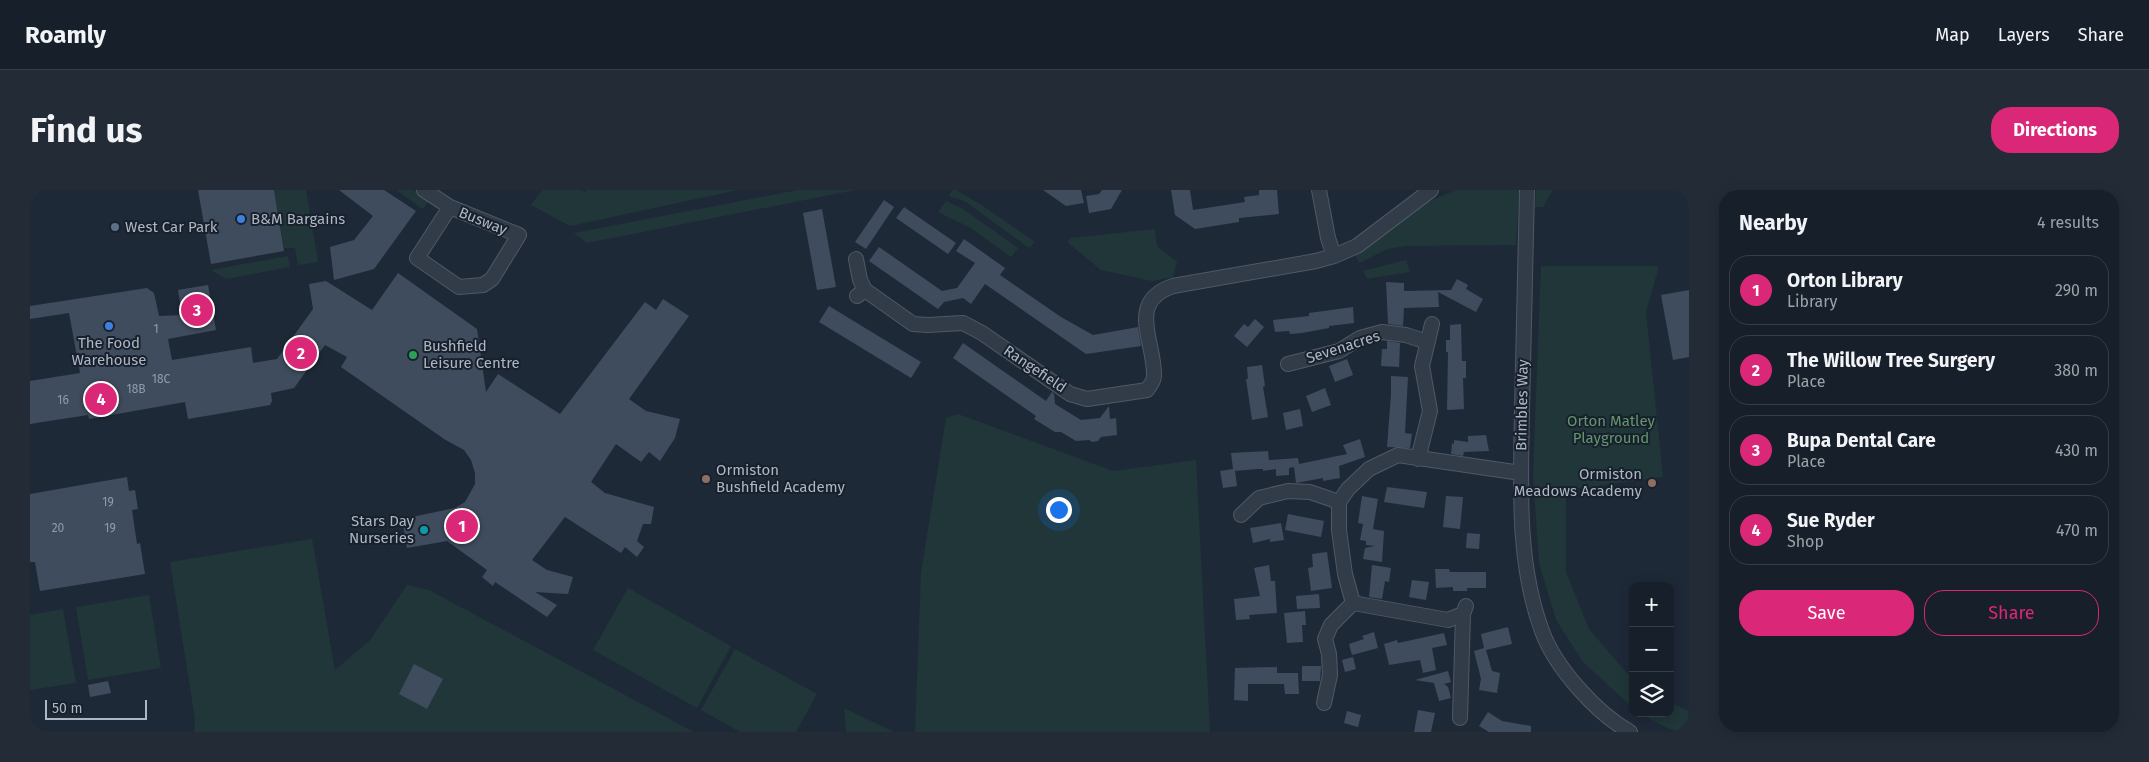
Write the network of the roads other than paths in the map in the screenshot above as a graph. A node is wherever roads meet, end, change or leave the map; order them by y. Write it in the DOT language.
graph roads {
  1 [pos="424,190"];
  2 [pos="1319,190"];
  3 [pos="1431,190"];
  4 [pos="1527,190"];
  5 [pos="450,207"];
  6 [pos="1334,256"];
  7 [pos="856,259"];
  8 [pos="1432,324"];
  9 [pos="1428,342"];
  10 [pos="1288,364"];
  11 [pos="1418,459"];
  12 [pos="1521,473"];
  13 [pos="1340,502"];
  14 [pos="1241,515"];
  15 [pos="1353,603"];
  16 [pos="1324,703"];
  17 [pos="1460,718"];
  18 [pos="1630,732"];
  1 -- 5 [label="street, Busway"];
  2 -- 6 [label="street"];
  3 -- 6 [label="street"];
  4 -- 12 [label="street, Brimbles Way"];
  5 -- 5 [label="street, Busway"];
  6 -- 7 [label="street, Rangefield"];
  8 -- 9 [label="street"];
  9 -- 10 [label="street, Sevenacres"];
  9 -- 11 [label="street"];
  11 -- 12 [label="street"];
  11 -- 13 [label="street"];
  12 -- 18 [label="street, Brimbles Way"];
  13 -- 14 [label="street"];
  13 -- 15 [label="street"];
  15 -- 16 [label="street"];
  15 -- 17 [label="street"];
}
